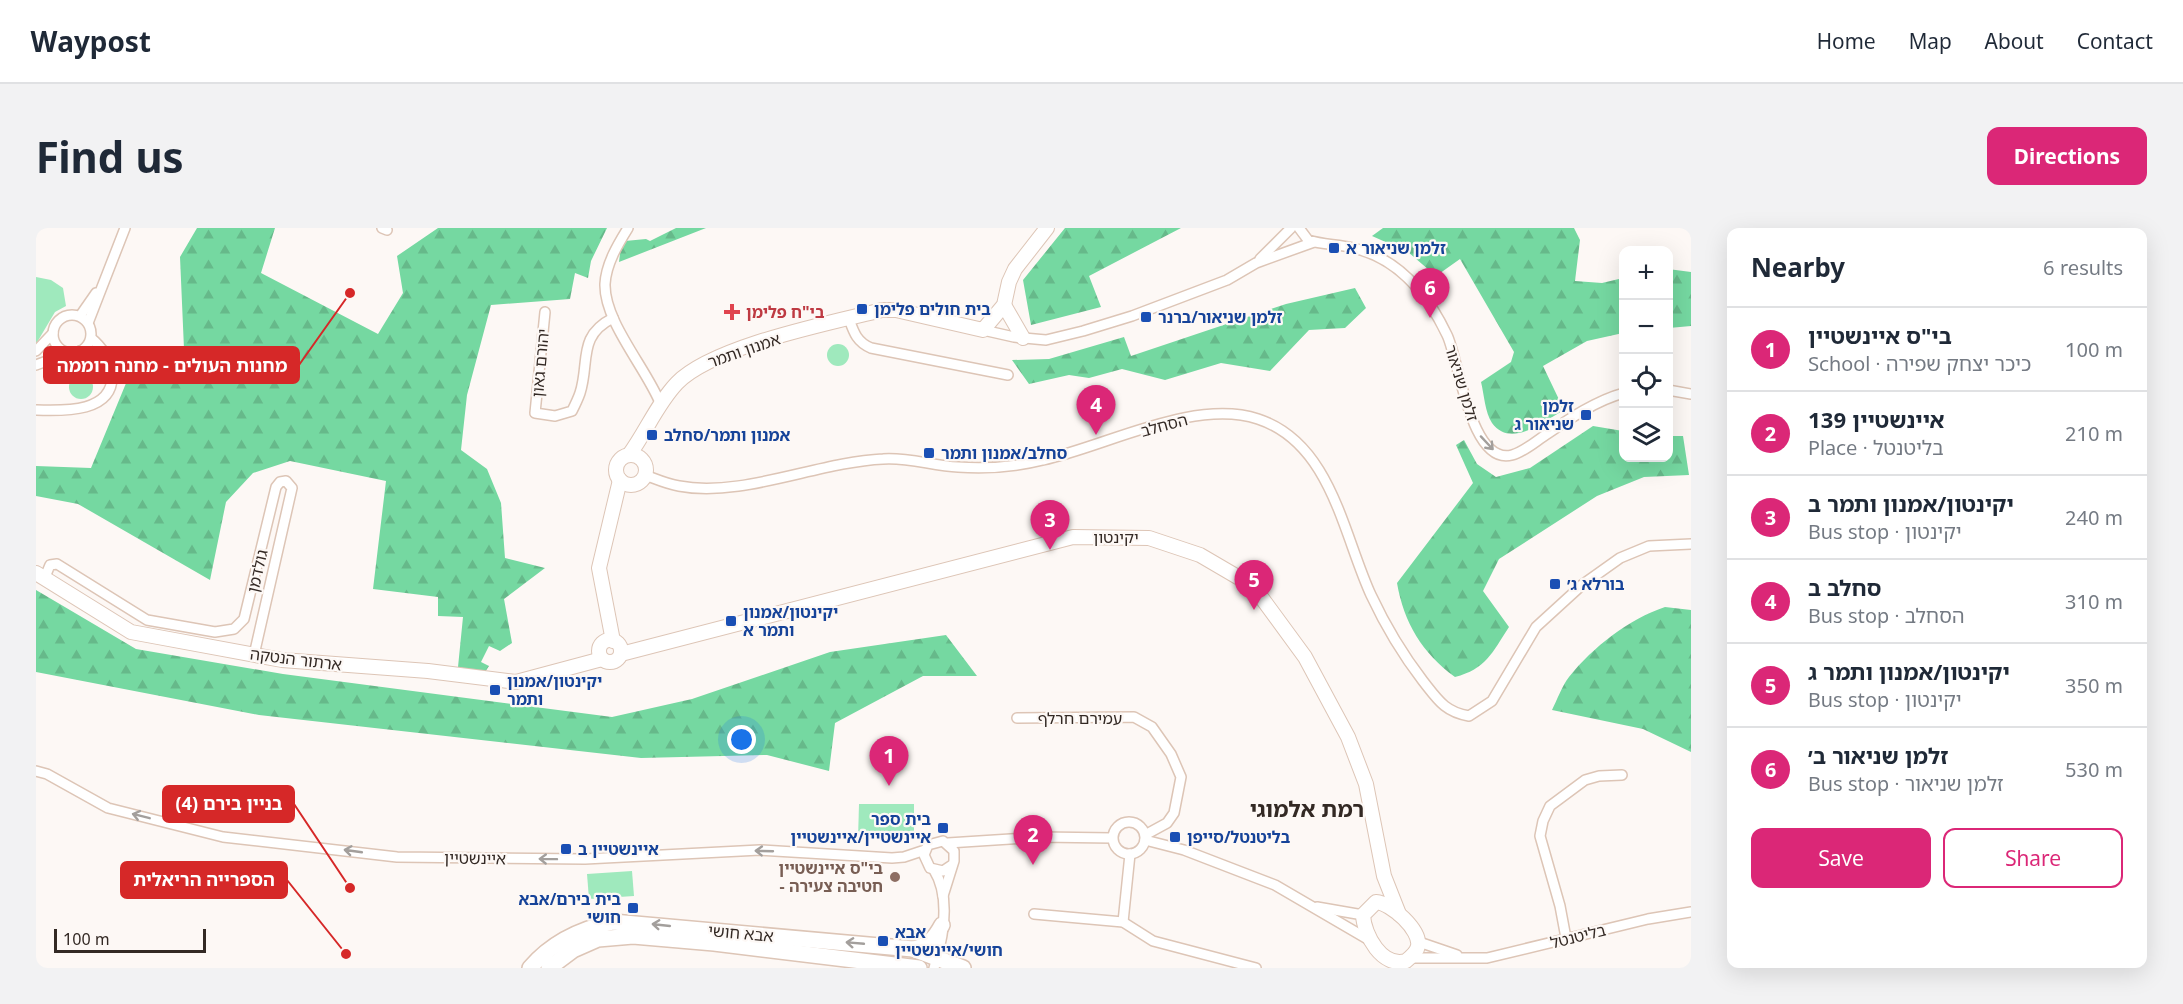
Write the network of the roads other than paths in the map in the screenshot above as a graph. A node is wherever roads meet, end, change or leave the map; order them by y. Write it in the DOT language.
graph roads {
  1 [pos="125,228"];
  2 [pos="628,228"];
  3 [pos="1047,228"];
  4 [pos="1291,228"];
  5 [pos="1299,228"];
  6 [pos="1314,242"];
  7 [pos="1256,263"];
  8 [pos="102,286"];
  9 [pos="1004,305"];
  10 [pos="545,312"];
  11 [pos="80,316"];
  12 [pos="614,318"];
  13 [pos="849,319"];
  14 [pos="88,323"];
  15 [pos="983,330"];
  16 [pos="53,333"];
  17 [pos="91,338"];
  18 [pos="1023,338"];
  19 [pos="36,351"];
  20 [pos="75,352"];
  21 [pos="107,360"];
  22 [pos="36,365"];
  23 [pos="1008,375"];
  24 [pos="1673,391"];
  25 [pos="1691,394"];
  26 [pos="1619,395"];
  27 [pos="660,405"];
  28 [pos="36,410"];
  29 [pos="634,456"];
  30 [pos="645,475"];
  31 [pos="626,483"];
  32 [pos="1691,544"];
  33 [pos="40,575"];
  34 [pos="609,648"];
  35 [pos="254,655"];
  36 [pos="1017,718"];
  37 [pos="36,771"];
  38 [pos="47,774"];
  39 [pos="1622,775"];
  40 [pos="36,777"];
  41 [pos="1112,838"];
  42 [pos="1145,838"];
  43 [pos="984,840"];
  44 [pos="948,843"];
  45 [pos="925,850"];
  46 [pos="1130,854"];
  47 [pos="953,861"];
  48 [pos="934,870"];
  49 [pos="1384,876"];
  50 [pos="943,896"];
  51 [pos="1376,902"];
  52 [pos="1312,906"];
  53 [pos="1691,912"];
  54 [pos="1034,914"];
  55 [pos="1399,914"];
  56 [pos="1363,915"];
  57 [pos="1123,922"];
  58 [pos="942,926"];
  59 [pos="1566,938"];
  60 [pos="1371,941"];
  61 [pos="1419,942"];
  62 [pos="913,949"];
  63 [pos="1464,957"];
  64 [pos="935,962"];
  65 [pos="1407,962"];
  66 [pos="1391,964"];
  67 [pos="530,968"];
  68 [pos="549,968"];
  69 [pos="919,968"];
  70 [pos="963,968"];
  71 [pos="1257,968"];
  1 -- 8 [label="street"];
  2 -- 12 [label="street"];
  3 -- 9 [label="street"];
  4 -- 7 [label="street"];
  5 -- 6 [label="street"];
  6 -- 7 [label="street, זלמן שניאור"];
  6 -- 26 [label="street, זלמן שניאור, one-way"];
  7 -- 18 [label="street, זלמן שניאור"];
  8 -- 11 [label="street"];
  8 -- 14 [label="street"];
  9 -- 15 [label="street"];
  9 -- 18 [label="street"];
  10 -- 12 [label="street, יהורם גאון"];
  11 -- 14 [label="street"];
  11 -- 16 [label="street"];
  12 -- 27 [label="street"];
  13 -- 15 [label="street, אמנון ותמר"];
  13 -- 23 [label="street"];
  13 -- 27 [label="street, אמנון ותמר"];
  14 -- 17 [label="street"];
  15 -- 18 [label="street, זלמן שניאור"];
  16 -- 19 [label="street"];
  16 -- 20 [label="street"];
  17 -- 20 [label="street"];
  17 -- 21 [label="street"];
  20 -- 21 [label="street"];
  20 -- 22 [label="street"];
  21 -- 28 [label="street"];
  24 -- 25 [label="street"];
  27 -- 29 [label="street, אמנון ותמר"];
  29 -- 30 [label="street"];
  29 -- 31 [label="street"];
  30 -- 31 [label="street"];
  30 -- 32 [label="street, הסחלב"];
  31 -- 34 [label="street"];
  33 -- 35 [label="street, ארתור הנטקה"];
  33 -- 35 [label="street, גולדמן"];
  34 -- 35 [label="street, ארתור הנטקה"];
  34 -- 49 [label="street, יקינטון"];
  36 -- 42 [label="street, עמירם חרלף"];
  37 -- 38 [label="street, איינשטיין"];
  38 -- 40 [label="street"];
  45 -- 38 [label="street, איינשטיין, one-way"];
  39 -- 59 [label="street"];
  41 -- 42 [label="street"];
  41 -- 43 [label="street"];
  41 -- 46 [label="street"];
  42 -- 46 [label="street"];
  42 -- 52 [label="street"];
  43 -- 44 [label="street"];
  43 -- 47 [label="street"];
  44 -- 45 [label="street"];
  44 -- 47 [label="street"];
  45 -- 48 [label="street"];
  46 -- 57 [label="street"];
  47 -- 48 [label="street"];
  47 -- 50 [label="street"];
  48 -- 50 [label="street"];
  49 -- 51 [label="street, יקינטון"];
  49 -- 55 [label="street, יקינטון"];
  50 -- 58 [label="street"];
  51 -- 55 [label="street"];
  51 -- 56 [label="street"];
  52 -- 56 [label="street"];
  52 -- 60 [label="street"];
  53 -- 59 [label="street, בליטנטל"];
  54 -- 57 [label="street"];
  55 -- 61 [label="street"];
  56 -- 60 [label="street"];
  57 -- 71 [label="street"];
  58 -- 62 [label="main road"];
  58 -- 64 [label="street"];
  59 -- 63 [label="street, בליטנטל"];
  60 -- 66 [label="street"];
  61 -- 63 [label="street, בליטנטל"];
  61 -- 65 [label="street"];
  62 -- 64 [label="main road, אבא חושי"];
  62 -- 67 [label="main road, אבא חושי, one-way"];
  63 -- 65 [label="street, בליטנטל"];
  64 -- 70 [label="main road, אבא חושי"];
  65 -- 66 [label="street"];
  68 -- 69 [label="main road, אבא חושי"];
}
